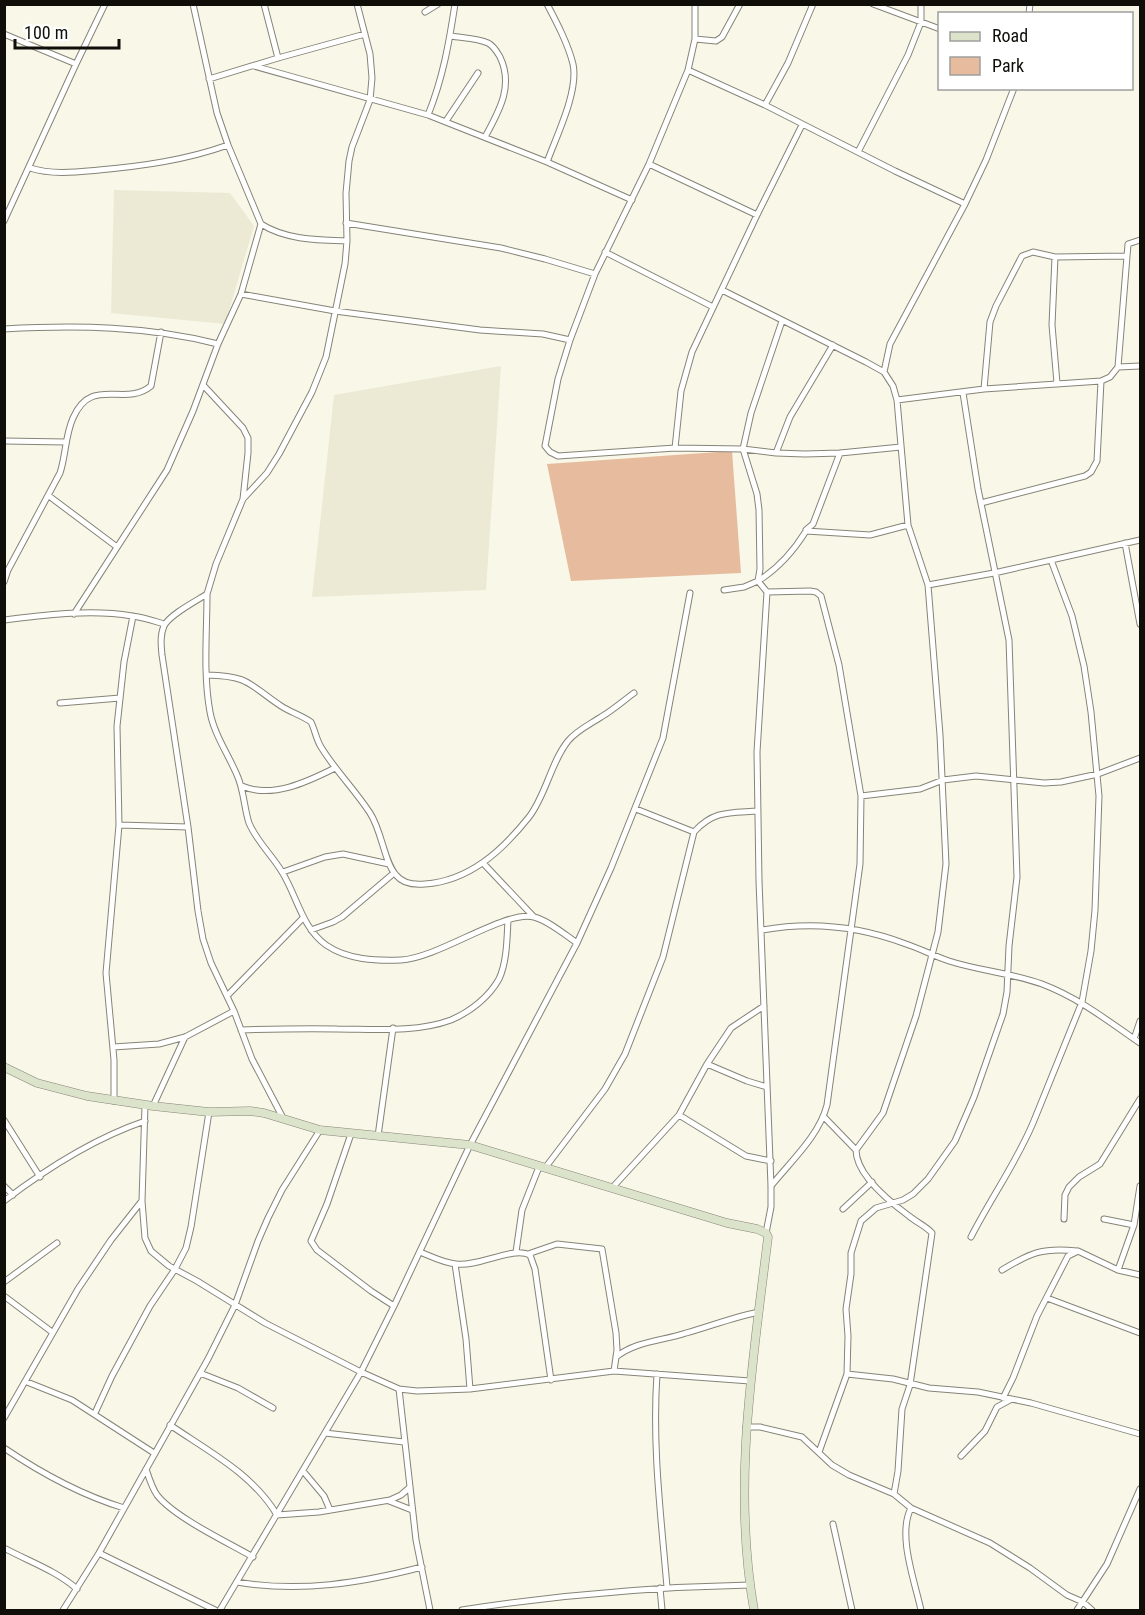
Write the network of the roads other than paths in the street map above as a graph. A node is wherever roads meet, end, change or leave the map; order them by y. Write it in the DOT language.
graph roads {
  1 [pos="105,4"];
  2 [pos="192,4"];
  3 [pos="264,4"];
  4 [pos="357,4"];
  5 [pos="438,4"];
  6 [pos="455,4"];
  7 [pos="547,4"];
  8 [pos="695,4"];
  9 [pos="740,4"];
  10 [pos="813,4"];
  11 [pos="873,4"];
  12 [pos="921,4"];
  13 [pos="425,12"];
  14 [pos="921,21"];
  15 [pos="938,29"];
  16 [pos="4,34"];
  17 [pos="365,34"];
  18 [pos="451,36"];
  19 [pos="695,39"];
  20 [pos="278,58"];
  21 [pos="76,64"];
  22 [pos="254,66"];
  23 [pos="688,70"];
  24 [pos="478,73"];
  25 [pos="209,79"];
  26 [pos="1013,90"];
  27 [pos="370,100"];
  28 [pos="765,105"];
  29 [pos="428,115"];
  30 [pos="446,121"];
  31 [pos="802,125"];
  32 [pos="485,137"];
  33 [pos="228,145"];
  34 [pos="858,152"];
  35 [pos="547,162"];
  36 [pos="649,164"];
  37 [pos="30,168"];
  38 [pos="632,200"];
  39 [pos="965,204"];
  40 [pos="757,215"];
  41 [pos="4,221"];
  42 [pos="261,224"];
  43 [pos="346,224"];
  44 [pos="1140,240"];
  45 [pos="347,241"];
  46 [pos="605,252"];
  47 [pos="1128,256"];
  48 [pos="1055,257"];
  49 [pos="596,274"];
  50 [pos="722,290"];
  51 [pos="241,294"];
  52 [pos="713,307"];
  53 [pos="335,312"];
  54 [pos="783,321"];
  55 [pos="4,329"];
  56 [pos="161,332"];
  57 [pos="570,340"];
  58 [pos="218,344"];
  59 [pos="833,345"];
  60 [pos="1140,366"];
  61 [pos="1118,367"];
  62 [pos="884,372"];
  63 [pos="1101,381"];
  64 [pos="1057,383"];
  65 [pos="203,385"];
  66 [pos="984,389"];
  67 [pos="963,393"];
  68 [pos="897,400"];
  69 [pos="4,441"];
  70 [pos="66,442"];
  71 [pos="901,447"];
  72 [pos="675,448"];
  73 [pos="743,449"];
  74 [pos="776,453"];
  75 [pos="840,453"];
  76 [pos="49,496"];
  77 [pos="243,499"];
  78 [pos="981,503"];
  79 [pos="908,525"];
  80 [pos="806,531"];
  81 [pos="1140,540"];
  82 [pos="1125,543"];
  83 [pos="117,547"];
  84 [pos="1051,560"];
  85 [pos="994,573"];
  86 [pos="758,581"];
  87 [pos="4,582"];
  88 [pos="928,585"];
  89 [pos="724,590"];
  90 [pos="767,592"];
  91 [pos="690,593"];
  92 [pos="207,594"];
  93 [pos="74,614"];
  94 [pos="133,616"];
  95 [pos="4,620"];
  96 [pos="164,624"];
  97 [pos="1140,624"];
  98 [pos="207,675"];
  99 [pos="634,693"];
  100 [pos="120,698"];
  101 [pos="60,703"];
  102 [pos="1140,758"];
  103 [pos="335,768"];
  104 [pos="1098,774"];
  105 [pos="1014,779"];
  106 [pos="943,780"];
  107 [pos="242,786"];
  108 [pos="861,796"];
  109 [pos="636,809"];
  110 [pos="758,811"];
  111 [pos="119,825"];
  112 [pos="188,827"];
  113 [pos="694,832"];
  114 [pos="483,863"];
  115 [pos="389,864"];
  116 [pos="283,872"];
  117 [pos="394,873"];
  118 [pos="534,917"];
  119 [pos="303,918"];
  120 [pos="508,920"];
  121 [pos="851,928"];
  122 [pos="311,930"];
  123 [pos="762,930"];
  124 [pos="577,943"];
  125 [pos="933,956"];
  126 [pos="1007,974"];
  127 [pos="227,996"];
  128 [pos="1082,1002"];
  129 [pos="764,1006"];
  130 [pos="234,1011"];
  131 [pos="1140,1021"];
  132 [pos="393,1028"];
  133 [pos="241,1030"];
  134 [pos="185,1038"];
  135 [pos="1134,1039"];
  136 [pos="1140,1043"];
  137 [pos="112,1047"];
  138 [pos="707,1064"];
  139 [pos="4,1067"];
  140 [pos="767,1087"];
  141 [pos="1140,1099"];
  142 [pos="114,1101"];
  143 [pos="149,1106"];
  144 [pos="209,1112"];
  145 [pos="679,1115"];
  146 [pos="824,1117"];
  147 [pos="4,1120"];
  148 [pos="283,1120"];
  149 [pos="145,1121"];
  150 [pos="320,1130"];
  151 [pos="351,1134"];
  152 [pos="378,1136"];
  153 [pos="470,1145"];
  154 [pos="856,1150"];
  155 [pos="771,1161"];
  156 [pos="542,1168"];
  157 [pos="39,1177"];
  158 [pos="872,1182"];
  159 [pos="4,1186"];
  160 [pos="771,1186"];
  161 [pos="1140,1186"];
  162 [pos="612,1188"];
  163 [pos="13,1195"];
  164 [pos="4,1201"];
  165 [pos="141,1201"];
  166 [pos="893,1203"];
  167 [pos="843,1209"];
  168 [pos="1104,1218"];
  169 [pos="1064,1219"];
  170 [pos="1134,1225"];
  171 [pos="766,1233"];
  172 [pos="971,1237"];
  173 [pos="57,1243"];
  174 [pos="1078,1251"];
  175 [pos="420,1252"];
  176 [pos="516,1252"];
  177 [pos="528,1254"];
  178 [pos="455,1264"];
  179 [pos="175,1269"];
  180 [pos="1002,1270"];
  181 [pos="1118,1270"];
  182 [pos="1140,1275"];
  183 [pos="4,1282"];
  184 [pos="4,1296"];
  185 [pos="1047,1298"];
  186 [pos="235,1305"];
  187 [pos="394,1306"];
  188 [pos="759,1312"];
  189 [pos="52,1332"];
  190 [pos="1140,1333"];
  191 [pos="616,1358"];
  192 [pos="614,1371"];
  193 [pos="361,1372"];
  194 [pos="200,1373"];
  195 [pos="657,1374"];
  196 [pos="846,1374"];
  197 [pos="550,1380"];
  198 [pos="750,1381"];
  199 [pos="27,1382"];
  200 [pos="910,1384"];
  201 [pos="399,1389"];
  202 [pos="470,1389"];
  203 [pos="1003,1398"];
  204 [pos="1012,1400"];
  205 [pos="273,1408"];
  206 [pos="94,1413"];
  207 [pos="4,1418"];
  208 [pos="170,1425"];
  209 [pos="746,1427"];
  210 [pos="325,1433"];
  211 [pos="1140,1434"];
  212 [pos="404,1442"];
  213 [pos="4,1448"];
  214 [pos="819,1452"];
  215 [pos="154,1453"];
  216 [pos="961,1456"];
  217 [pos="146,1469"];
  218 [pos="303,1472"];
  219 [pos="409,1488"];
  220 [pos="1140,1489"];
  221 [pos="894,1494"];
  222 [pos="387,1501"];
  223 [pos="124,1508"];
  224 [pos="911,1508"];
  225 [pos="330,1510"];
  226 [pos="412,1510"];
  227 [pos="277,1515"];
  228 [pos="833,1524"];
  229 [pos="4,1548"];
  230 [pos="99,1553"];
  231 [pos="253,1557"];
  232 [pos="422,1567"];
  233 [pos="237,1582"];
  234 [pos="750,1585"];
  235 [pos="663,1587"];
  236 [pos="77,1589"];
  237 [pos="1083,1602"];
  238 [pos="65,1608"];
  239 [pos="75,1611"];
  240 [pos="215,1611"];
  241 [pos="220,1611"];
  242 [pos="430,1611"];
  243 [pos="462,1611"];
  244 [pos="662,1611"];
  245 [pos="754,1611"];
  246 [pos="852,1611"];
  247 [pos="921,1611"];
  248 [pos="1077,1611"];
  249 [pos="1092,1611"];
  1 -- 21 [label="street"];
  2 -- 25 [label="street"];
  3 -- 20 [label="street"];
  4 -- 17 [label="street"];
  5 -- 13 [label="street"];
  6 -- 18 [label="street"];
  7 -- 35 [label="street"];
  8 -- 19 [label="street"];
  9 -- 19 [label="street"];
  10 -- 28 [label="street"];
  11 -- 14 [label="street"];
  12 -- 14 [label="street"];
  14 -- 15 [label="street"];
  14 -- 34 [label="street"];
  16 -- 21 [label="street"];
  17 -- 20 [label="street"];
  17 -- 27 [label="street"];
  18 -- 29 [label="street"];
  18 -- 32 [label="street"];
  19 -- 23 [label="street"];
  20 -- 22 [label="street"];
  21 -- 37 [label="street"];
  22 -- 25 [label="street"];
  22 -- 27 [label="street"];
  23 -- 28 [label="street"];
  23 -- 36 [label="street"];
  24 -- 30 [label="street"];
  25 -- 33 [label="street"];
  26 -- 39 [label="street"];
  27 -- 29 [label="street"];
  27 -- 43 [label="street"];
  28 -- 31 [label="street"];
  29 -- 30 [label="street"];
  30 -- 32 [label="street"];
  31 -- 34 [label="street"];
  31 -- 40 [label="street"];
  32 -- 35 [label="street"];
  33 -- 37 [label="street"];
  33 -- 42 [label="street"];
  34 -- 39 [label="street"];
  35 -- 38 [label="street"];
  36 -- 38 [label="street"];
  36 -- 40 [label="street"];
  37 -- 41 [label="street"];
  38 -- 46 [label="street"];
  39 -- 62 [label="street"];
  40 -- 50 [label="street"];
  42 -- 45 [label="street"];
  42 -- 51 [label="street"];
  43 -- 45 [label="street"];
  43 -- 49 [label="street"];
  44 -- 47 [label="street"];
  45 -- 53 [label="street"];
  46 -- 49 [label="street"];
  46 -- 52 [label="street"];
  47 -- 48 [label="street"];
  47 -- 61 [label="street"];
  48 -- 64 [label="street"];
  48 -- 66 [label="street"];
  49 -- 57 [label="street"];
  50 -- 52 [label="street"];
  50 -- 54 [label="street"];
  51 -- 53 [label="street"];
  51 -- 58 [label="street"];
  52 -- 72 [label="street"];
  53 -- 57 [label="street"];
  53 -- 77 [label="street"];
  54 -- 59 [label="street"];
  54 -- 73 [label="street"];
  55 -- 56 [label="street"];
  56 -- 58 [label="street"];
  56 -- 70 [label="street"];
  57 -- 72 [label="street"];
  58 -- 65 [label="street"];
  59 -- 62 [label="street"];
  59 -- 74 [label="street"];
  60 -- 61 [label="street"];
  61 -- 63 [label="street"];
  62 -- 68 [label="street"];
  63 -- 64 [label="street"];
  63 -- 78 [label="street"];
  64 -- 66 [label="street"];
  65 -- 77 [label="street"];
  65 -- 83 [label="street"];
  66 -- 67 [label="street"];
  67 -- 68 [label="street"];
  67 -- 78 [label="street"];
  68 -- 71 [label="street"];
  69 -- 70 [label="street"];
  70 -- 76 [label="street"];
  71 -- 75 [label="street"];
  71 -- 79 [label="street"];
  72 -- 73 [label="street"];
  73 -- 74 [label="street"];
  73 -- 86 [label="street"];
  74 -- 75 [label="street"];
  75 -- 80 [label="street"];
  76 -- 83 [label="street"];
  76 -- 87 [label="street"];
  77 -- 92 [label="street"];
  78 -- 85 [label="street"];
  79 -- 80 [label="street"];
  79 -- 88 [label="street"];
  80 -- 86 [label="street"];
  81 -- 82 [label="street"];
  82 -- 84 [label="street"];
  82 -- 97 [label="street"];
  83 -- 93 [label="street"];
  84 -- 85 [label="street"];
  84 -- 104 [label="street"];
  85 -- 88 [label="street"];
  85 -- 105 [label="street"];
  86 -- 89 [label="street"];
  86 -- 90 [label="street"];
  88 -- 106 [label="street"];
  90 -- 108 [label="street"];
  90 -- 110 [label="street"];
  91 -- 109 [label="street"];
  92 -- 96 [label="street"];
  92 -- 98 [label="street"];
  93 -- 94 [label="street"];
  93 -- 95 [label="street"];
  94 -- 96 [label="street"];
  94 -- 100 [label="street"];
  96 -- 112 [label="street"];
  98 -- 103 [label="street"];
  98 -- 107 [label="street"];
  99 -- 114 [label="street"];
  100 -- 101 [label="street"];
  100 -- 111 [label="street"];
  102 -- 104 [label="street"];
  103 -- 107 [label="street"];
  103 -- 115 [label="street"];
  104 -- 105 [label="street"];
  104 -- 128 [label="street"];
  105 -- 106 [label="street"];
  105 -- 126 [label="street"];
  106 -- 108 [label="street"];
  106 -- 125 [label="street"];
  107 -- 116 [label="street"];
  108 -- 121 [label="street"];
  109 -- 113 [label="street"];
  109 -- 124 [label="street"];
  110 -- 113 [label="street"];
  110 -- 123 [label="street"];
  111 -- 112 [label="street"];
  111 -- 137 [label="street"];
  112 -- 127 [label="street"];
  113 -- 156 [label="street"];
  114 -- 117 [label="street"];
  114 -- 118 [label="street"];
  115 -- 116 [label="street"];
  115 -- 117 [label="street"];
  116 -- 119 [label="street"];
  117 -- 122 [label="street"];
  118 -- 120 [label="street"];
  118 -- 124 [label="street"];
  119 -- 122 [label="street"];
  119 -- 127 [label="street"];
  120 -- 122 [label="street"];
  120 -- 132 [label="street"];
  121 -- 123 [label="street"];
  121 -- 125 [label="street"];
  121 -- 146 [label="street"];
  123 -- 129 [label="street"];
  124 -- 153 [label="street"];
  125 -- 126 [label="street"];
  125 -- 154 [label="street"];
  126 -- 128 [label="street"];
  126 -- 166 [label="street"];
  127 -- 130 [label="street"];
  128 -- 135 [label="street"];
  128 -- 172 [label="street"];
  129 -- 138 [label="street"];
  129 -- 140 [label="street"];
  130 -- 133 [label="street"];
  130 -- 134 [label="street"];
  131 -- 135 [label="street"];
  132 -- 133 [label="street"];
  132 -- 152 [label="street"];
  133 -- 148 [label="street"];
  134 -- 137 [label="street"];
  134 -- 143 [label="street"];
  135 -- 136 [label="street"];
  137 -- 142 [label="street"];
  138 -- 140 [label="street"];
  138 -- 145 [label="street"];
  139 -- 142 [label="street"];
  140 -- 155 [label="street"];
  141 -- 169 [label="street"];
  142 -- 143 [label="street"];
  143 -- 144 [label="street"];
  143 -- 149 [label="street"];
  144 -- 148 [label="street"];
  144 -- 179 [label="street"];
  145 -- 155 [label="street"];
  145 -- 162 [label="street"];
  146 -- 154 [label="street"];
  146 -- 160 [label="street"];
  147 -- 157 [label="street"];
  148 -- 150 [label="street"];
  149 -- 157 [label="street"];
  149 -- 165 [label="street"];
  150 -- 151 [label="street"];
  150 -- 186 [label="street"];
  151 -- 152 [label="street"];
  151 -- 187 [label="street"];
  152 -- 153 [label="street"];
  153 -- 156 [label="street"];
  153 -- 175 [label="street"];
  154 -- 158 [label="street"];
  155 -- 160 [label="street"];
  156 -- 162 [label="street"];
  156 -- 176 [label="street"];
  157 -- 163 [label="street"];
  158 -- 166 [label="street"];
  158 -- 167 [label="street"];
  159 -- 163 [label="street"];
  160 -- 171 [label="street"];
  161 -- 170 [label="street"];
  162 -- 171 [label="street"];
  163 -- 164 [label="street"];
  165 -- 179 [label="street"];
  165 -- 189 [label="street"];
  166 -- 196 [label="street"];
  166 -- 200 [label="street"];
  168 -- 170 [label="street"];
  170 -- 181 [label="street"];
  171 -- 188 [label="street"];
  173 -- 183 [label="street"];
  174 -- 180 [label="street"];
  174 -- 181 [label="street"];
  174 -- 185 [label="street"];
  175 -- 178 [label="street"];
  175 -- 187 [label="street"];
  176 -- 177 [label="street"];
  176 -- 178 [label="street"];
  177 -- 191 [label="street"];
  177 -- 197 [label="street"];
  178 -- 202 [label="street"];
  179 -- 186 [label="street"];
  179 -- 206 [label="street"];
  181 -- 182 [label="street"];
  184 -- 189 [label="street"];
  185 -- 190 [label="street"];
  185 -- 203 [label="street"];
  186 -- 193 [label="street"];
  186 -- 194 [label="street"];
  187 -- 193 [label="street"];
  188 -- 191 [label="street"];
  188 -- 198 [label="street"];
  189 -- 199 [label="street"];
  191 -- 192 [label="street"];
  192 -- 195 [label="street"];
  192 -- 197 [label="street"];
  193 -- 201 [label="street"];
  193 -- 210 [label="street"];
  194 -- 205 [label="street"];
  194 -- 208 [label="street"];
  195 -- 198 [label="street"];
  195 -- 235 [label="street"];
  196 -- 200 [label="street"];
  196 -- 214 [label="street"];
  197 -- 202 [label="street"];
  198 -- 209 [label="street"];
  199 -- 206 [label="street"];
  199 -- 207 [label="street"];
  200 -- 203 [label="street"];
  200 -- 221 [label="street"];
  201 -- 202 [label="street"];
  201 -- 212 [label="street"];
  203 -- 204 [label="street"];
  204 -- 211 [label="street"];
  204 -- 216 [label="street"];
  206 -- 215 [label="street"];
  208 -- 215 [label="street"];
  208 -- 227 [label="street"];
  209 -- 214 [label="street"];
  209 -- 234 [label="street"];
  210 -- 212 [label="street"];
  210 -- 218 [label="street"];
  212 -- 219 [label="street"];
  213 -- 223 [label="street"];
  214 -- 221 [label="street"];
  215 -- 217 [label="street"];
  217 -- 223 [label="street"];
  217 -- 231 [label="street"];
  218 -- 225 [label="street"];
  218 -- 227 [label="street"];
  219 -- 222 [label="street"];
  219 -- 226 [label="street"];
  220 -- 237 [label="street"];
  221 -- 224 [label="street"];
  222 -- 225 [label="street"];
  222 -- 226 [label="street"];
  223 -- 230 [label="street"];
  224 -- 237 [label="street"];
  224 -- 247 [label="street"];
  225 -- 227 [label="street"];
  226 -- 232 [label="street"];
  227 -- 231 [label="street"];
  228 -- 246 [label="street"];
  229 -- 236 [label="street"];
  230 -- 236 [label="street"];
  230 -- 240 [label="street"];
  231 -- 233 [label="street"];
  232 -- 233 [label="street"];
  232 -- 242 [label="street"];
  233 -- 241 [label="street"];
  234 -- 235 [label="street"];
  234 -- 245 [label="street"];
  235 -- 243 [label="street"];
  235 -- 244 [label="street"];
  236 -- 238 [label="street"];
  237 -- 248 [label="street"];
  237 -- 249 [label="street"];
  238 -- 239 [label="street"];
}
